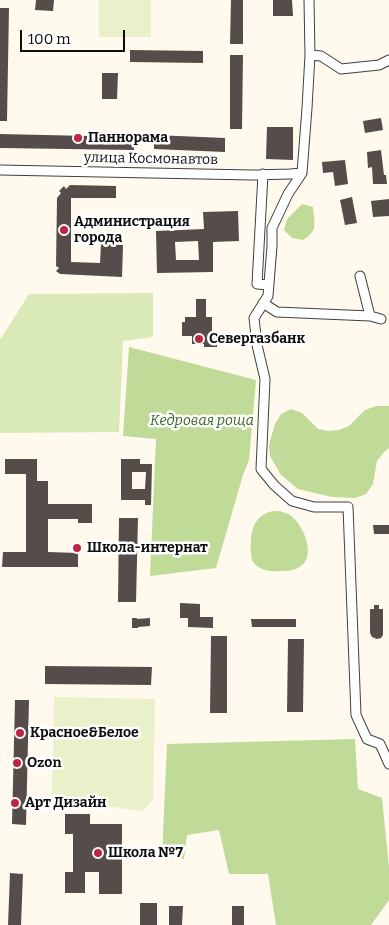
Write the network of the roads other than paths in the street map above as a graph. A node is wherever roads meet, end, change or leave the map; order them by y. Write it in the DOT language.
graph roads {
  1 [pos="310,0"];
  2 [pos="310,56"];
  3 [pos="389,60"];
  4 [pos="0,170"];
  5 [pos="302,173"];
  6 [pos="263,174"];
  7 [pos="360,276"];
  8 [pos="269,285"];
  9 [pos="263,303"];
  10 [pos="370,316"];
  11 [pos="381,319"];
  12 [pos="389,764"];
  1 -- 2 [label="street"];
  2 -- 3 [label="street"];
  2 -- 5 [label="street"];
  4 -- 6 [label="street, улица Космонавтов"];
  5 -- 6 [label="street, улица Космонавтов"];
  5 -- 8 [label="street"];
  6 -- 8 [label="street"];
  7 -- 10 [label="street"];
  8 -- 9 [label="street"];
  9 -- 10 [label="street"];
  9 -- 12 [label="street"];
  10 -- 11 [label="street"];
}
